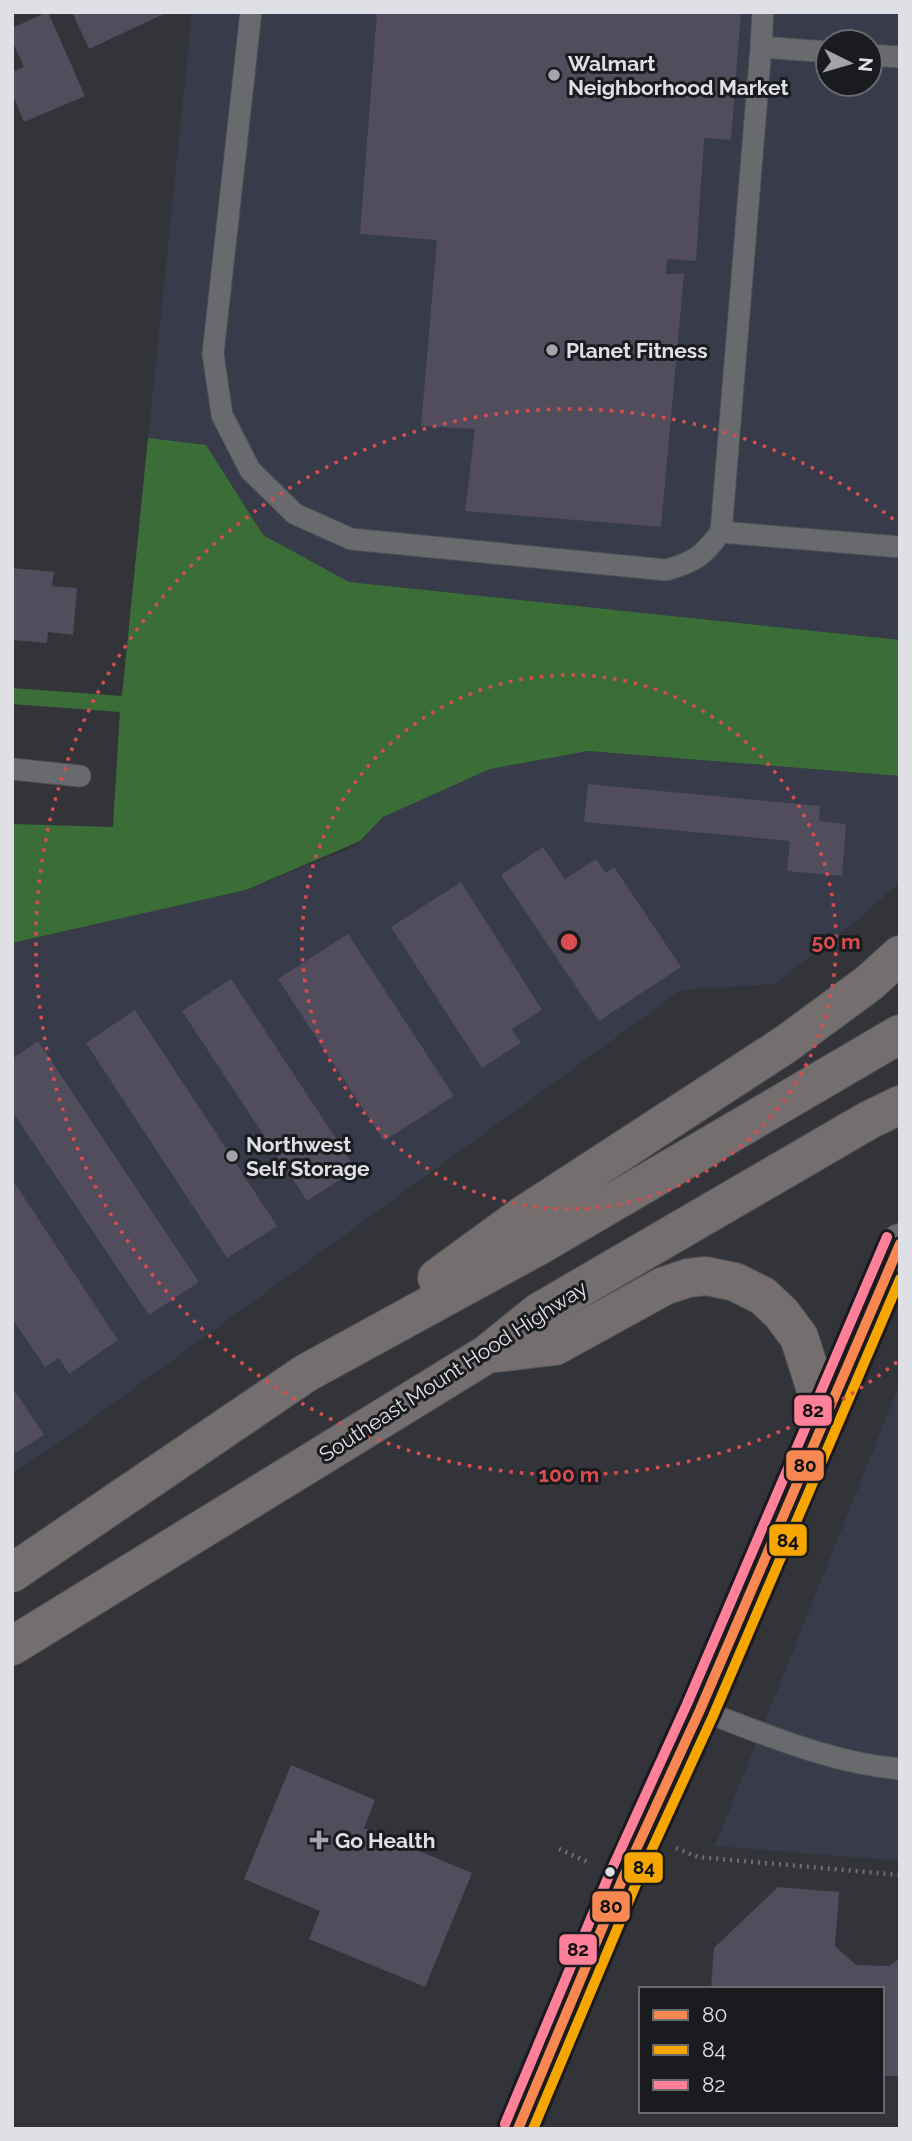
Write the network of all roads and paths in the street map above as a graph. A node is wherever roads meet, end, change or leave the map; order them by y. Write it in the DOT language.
graph roads {
  1 [pos="251,12"];
  2 [pos="763,12"];
  3 [pos="761,47"];
  4 [pos="814,51"];
  5 [pos="721,532"];
  6 [pos="900,547"];
  7 [pos="12,769"];
  8 [pos="80,776"];
  9 [pos="900,955"];
  10 [pos="900,1034"];
  11 [pos="900,1105"];
  12 [pos="900,1243"];
  13 [pos="487,1354"];
  14 [pos="306,1373"];
  15 [pos="825,1418"];
  16 [pos="12,1573"];
  17 [pos="12,1646"];
  18 [pos="700,1710"];
  19 [pos="900,1769"];
  20 [pos="643,1835"];
  21 [pos="900,1875"];
  22 [pos="524,2126"];
  1 -- 5 [label="lane"];
  2 -- 3 [label="lane"];
  3 -- 4 [label="lane"];
  3 -- 5 [label="lane"];
  5 -- 6 [label="lane"];
  7 -- 8 [label="lane"];
  9 -- 14 [label="highway"];
  10 -- 14 [label="highway"];
  11 -- 13 [label="highway, Southeast Mount Hood Highway"];
  12 -- 15 [label="main road"];
  13 -- 15 [label="highway"];
  13 -- 17 [label="highway, Southeast Mount Hood Highway"];
  14 -- 16 [label="highway"];
  15 -- 18 [label="main road"];
  18 -- 19 [label="lane"];
  18 -- 20 [label="main road"];
  20 -- 21 [label="path"];
  20 -- 22 [label="main road"];
}
